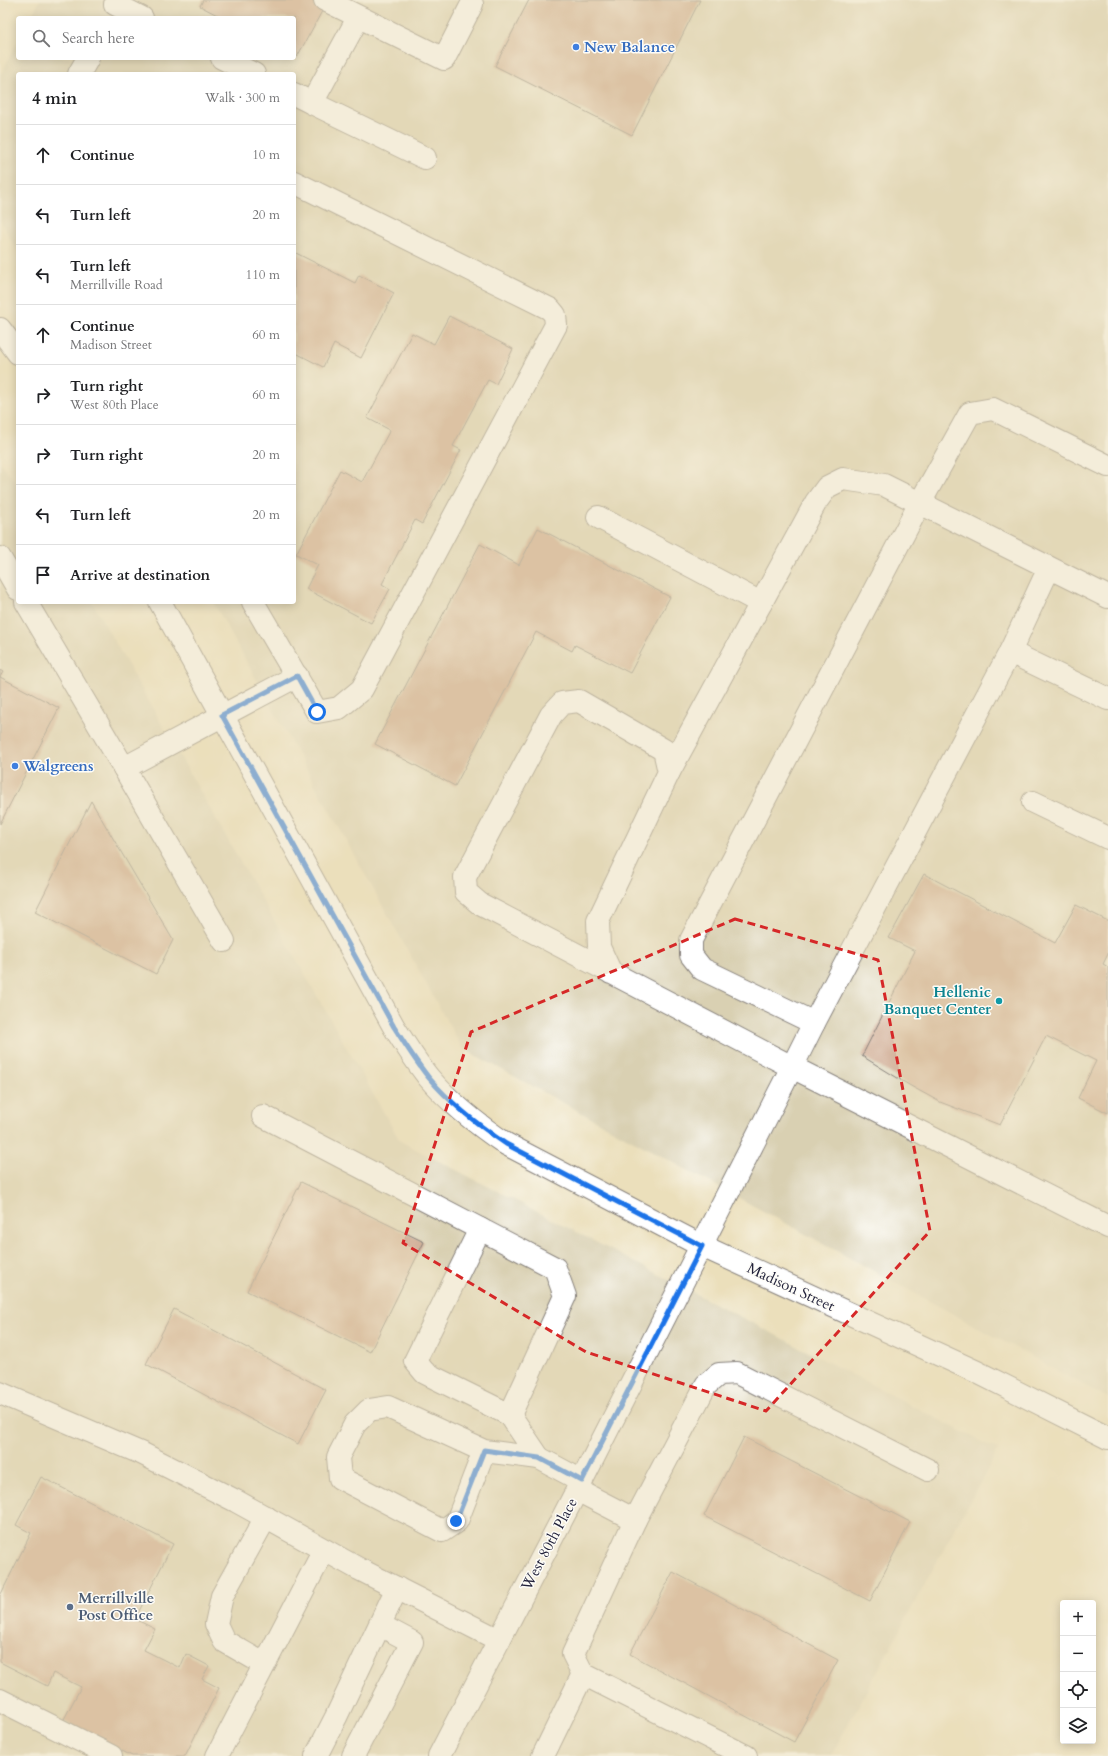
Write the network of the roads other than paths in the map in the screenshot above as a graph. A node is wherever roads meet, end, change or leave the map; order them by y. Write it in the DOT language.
graph roads {
  1 [pos="325,0"];
  2 [pos="469,1"];
  3 [pos="114,8"];
  4 [pos="136,16"];
  5 [pos="358,18"];
  6 [pos="87,60"];
  7 [pos="226,60"];
  8 [pos="81,72"];
  9 [pos="250,72"];
  10 [pos="303,99"];
  11 [pos="425,158"];
  12 [pos="296,183"];
  13 [pos="0,329"];
  14 [pos="16,350"];
  15 [pos="1108,466"];
  16 [pos="920,503"];
  17 [pos="598,517"];
  18 [pos="0,558"];
  19 [pos="1049,568"];
  20 [pos="16,586"];
  21 [pos="1108,597"];
  22 [pos="761,603"];
  23 [pos="27,604"];
  24 [pos="161,604"];
  25 [pos="254,604"];
  26 [pos="1010,652"];
  27 [pos="297,676"];
  28 [pos="1108,699"];
  29 [pos="222,715"];
  30 [pos="124,768"];
  31 [pos="669,772"];
  32 [pos="1034,802"];
  33 [pos="1108,838"];
  34 [pos="224,941"];
  35 [pos="611,973"];
  36 [pos="814,1023"];
  37 [pos="792,1067"];
  38 [pos="263,1116"];
  39 [pos="1108,1227"];
  40 [pos="480,1229"];
  41 [pos="702,1246"];
  42 [pos="0,1393"];
  43 [pos="510,1415"];
  44 [pos="1108,1438"];
  45 [pos="484,1450"];
  46 [pos="539,1458"];
  47 [pos="928,1470"];
  48 [pos="580,1485"];
  49 [pos="266,1517"];
  50 [pos="635,1520"];
  51 [pos="324,1550"];
  52 [pos="397,1588"];
  53 [pos="380,1625"];
  54 [pos="499,1640"];
  55 [pos="264,1664"];
  56 [pos="583,1674"];
  57 [pos="0,1700"];
  58 [pos="111,1756"];
  59 [pos="217,1756"];
  60 [pos="316,1756"];
  61 [pos="354,1756"];
  62 [pos="439,1756"];
  63 [pos="543,1756"];
  64 [pos="746,1756"];
  1 -- 5 [label="street"];
  2 -- 5 [label="street"];
  3 -- 4 [label="street"];
  5 -- 10 [label="street"];
  6 -- 8 [label="street"];
  7 -- 9 [label="street"];
  10 -- 11 [label="street"];
  12 -- 27 [label="street"];
  13 -- 14 [label="street"];
  15 -- 16 [label="street"];
  16 -- 19 [label="street"];
  16 -- 22 [label="street"];
  16 -- 36 [label="street"];
  17 -- 22 [label="street"];
  18 -- 20 [label="street"];
  19 -- 21 [label="street"];
  19 -- 26 [label="street, West 80th Place"];
  22 -- 31 [label="street"];
  23 -- 30 [label="street"];
  24 -- 29 [label="street, Madison Street"];
  25 -- 27 [label="street"];
  26 -- 28 [label="street"];
  26 -- 36 [label="street, West 80th Place"];
  27 -- 29 [label="street"];
  29 -- 30 [label="street"];
  29 -- 41 [label="street, Madison Street"];
  30 -- 34 [label="street"];
  31 -- 35 [label="street"];
  31 -- 35 [label="street"];
  32 -- 33 [label="street"];
  35 -- 37 [label="street"];
  36 -- 37 [label="street, West 80th Place"];
  37 -- 39 [label="street"];
  37 -- 41 [label="street, West 80th Place"];
  38 -- 40 [label="street"];
  40 -- 43 [label="street"];
  40 -- 43 [label="street"];
  41 -- 44 [label="street, Madison Street"];
  41 -- 48 [label="street, West 80th Place"];
  42 -- 49 [label="street"];
  43 -- 46 [label="street"];
  45 -- 45 [label="street"];
  45 -- 46 [label="street"];
  46 -- 48 [label="street"];
  47 -- 50 [label="street"];
  48 -- 50 [label="street"];
  48 -- 54 [label="street, West 80th Place"];
  49 -- 51 [label="street"];
  49 -- 55 [label="street"];
  50 -- 56 [label="street"];
  51 -- 52 [label="street"];
  51 -- 55 [label="street"];
  52 -- 53 [label="street"];
  52 -- 54 [label="street"];
  53 -- 60 [label="street"];
  53 -- 61 [label="street"];
  54 -- 62 [label="street, West 80th Place"];
  55 -- 59 [label="street"];
  56 -- 63 [label="street"];
  56 -- 64 [label="street"];
  57 -- 58 [label="street"];
}
